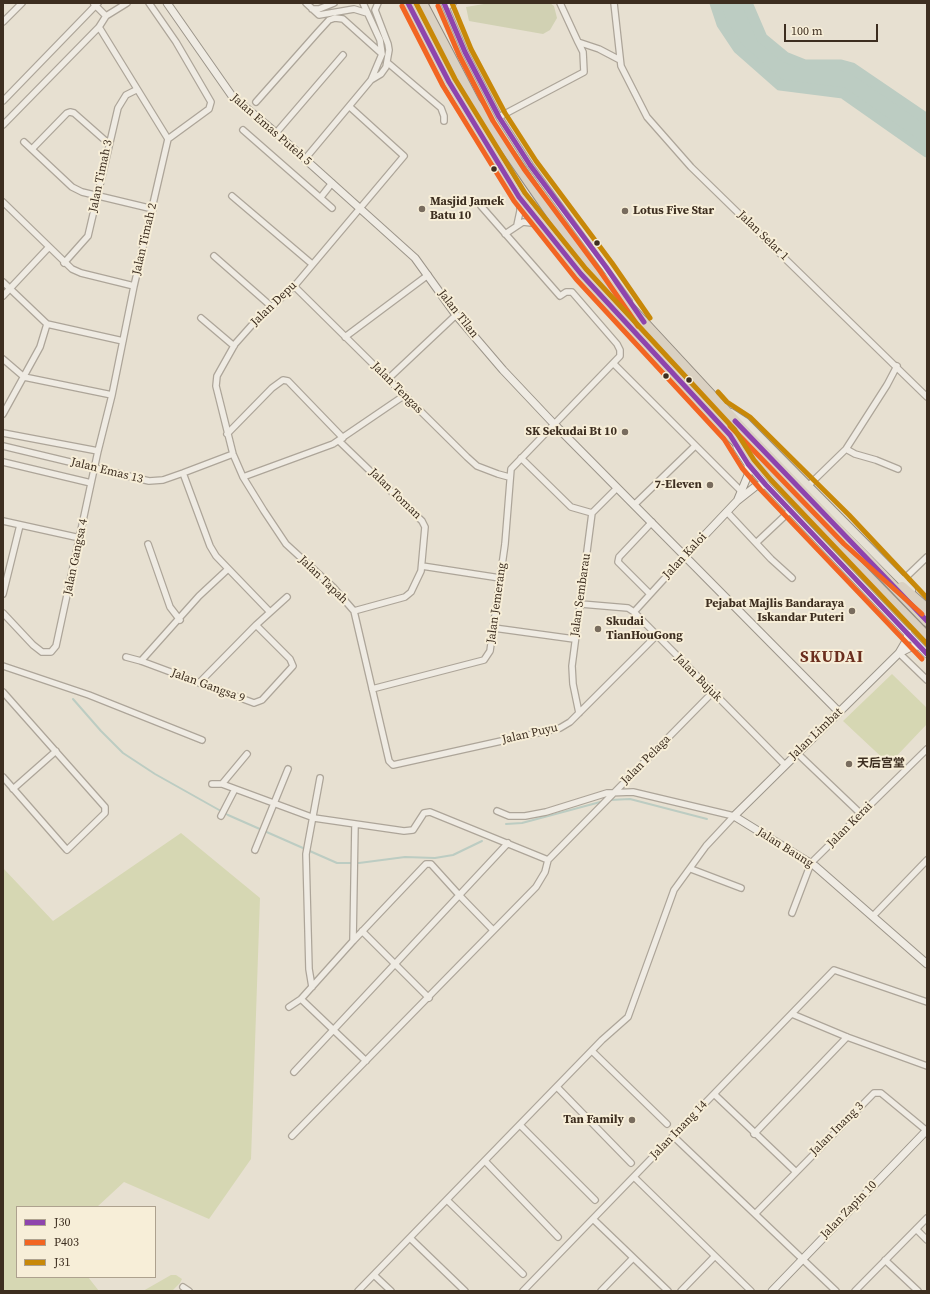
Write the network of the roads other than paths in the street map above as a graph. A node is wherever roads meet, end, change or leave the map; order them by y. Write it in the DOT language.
graph roads {
  1 [pos="22,3"];
  2 [pos="127,3"];
  3 [pos="149,3"];
  4 [pos="167,3"];
  5 [pos="306,3"];
  6 [pos="334,3"];
  7 [pos="363,3"];
  8 [pos="378,3"];
  9 [pos="422,3"];
  10 [pos="453,3"];
  11 [pos="560,3"];
  12 [pos="614,3"];
  13 [pos="95,4"];
  14 [pos="407,4"];
  15 [pos="445,5"];
  16 [pos="312,9"];
  17 [pos="367,13"];
  18 [pos="106,16"];
  19 [pos="3,22"];
  20 [pos="98,27"];
  21 [pos="578,42"];
  22 [pos="343,54"];
  23 [pos="382,54"];
  24 [pos="620,60"];
  25 [pos="388,63"];
  26 [pos="371,80"];
  27 [pos="136,90"];
  28 [pos="3,101"];
  29 [pos="256,102"];
  30 [pos="350,107"];
  31 [pos="500,117"];
  32 [pos="444,121"];
  33 [pos="3,125"];
  34 [pos="243,130"];
  35 [pos="276,133"];
  36 [pos="168,139"];
  37 [pos="24,142"];
  38 [pos="108,144"];
  39 [pos="32,149"];
  40 [pos="305,159"];
  41 [pos="332,183"];
  42 [pos="97,196"];
  43 [pos="232,196"];
  44 [pos="321,197"];
  45 [pos="519,197"];
  46 [pos="3,202"];
  47 [pos="481,206"];
  48 [pos="332,208"];
  49 [pos="359,208"];
  50 [pos="153,209"];
  51 [pos="541,224"];
  52 [pos="517,225"];
  53 [pos="505,234"];
  54 [pos="48,247"];
  55 [pos="214,256"];
  56 [pos="64,263"];
  57 [pos="312,264"];
  58 [pos="428,275"];
  59 [pos="3,282"];
  60 [pos="134,286"];
  61 [pos="294,286"];
  62 [pos="10,289"];
  63 [pos="3,296"];
  64 [pos="272,307"];
  65 [pos="456,315"];
  66 [pos="201,318"];
  67 [pos="47,324"];
  68 [pos="650,331"];
  69 [pos="345,337"];
  70 [pos="123,341"];
  71 [pos="234,346"];
  72 [pos="3,359"];
  73 [pos="614,364"];
  74 [pos="897,366"];
  75 [pos="24,377"];
  76 [pos="388,379"];
  77 [pos="112,395"];
  78 [pos="404,395"];
  79 [pos="927,397"];
  80 [pos="722,407"];
  81 [pos="3,414"];
  82 [pos="554,424"];
  83 [pos="3,433"];
  84 [pos="227,434"];
  85 [pos="730,435"];
  86 [pos="341,439"];
  87 [pos="3,446"];
  88 [pos="695,446"];
  89 [pos="846,449"];
  90 [pos="98,451"];
  91 [pos="233,454"];
  92 [pos="521,458"];
  93 [pos="3,462"];
  94 [pos="748,464"];
  95 [pos="94,467"];
  96 [pos="898,470"];
  97 [pos="183,473"];
  98 [pos="243,477"];
  99 [pos="510,477"];
  100 [pos="91,483"];
  101 [pos="766,485"];
  102 [pos="808,486"];
  103 [pos="617,488"];
  104 [pos="741,491"];
  105 [pos="737,501"];
  106 [pos="634,505"];
  107 [pos="790,511"];
  108 [pos="727,512"];
  109 [pos="592,513"];
  110 [pos="3,521"];
  111 [pos="652,522"];
  112 [pos="20,525"];
  113 [pos="80,538"];
  114 [pos="849,539"];
  115 [pos="756,542"];
  116 [pos="148,544"];
  117 [pos="685,556"];
  118 [pos="927,557"];
  119 [pos="422,566"];
  120 [pos="228,569"];
  121 [pos="500,578"];
  122 [pos="792,578"];
  123 [pos="902,580"];
  124 [pos="3,594"];
  125 [pos="650,594"];
  126 [pos="287,597"];
  127 [pos="581,604"];
  128 [pos="927,608"];
  129 [pos="354,611"];
  130 [pos="270,612"];
  131 [pos="634,612"];
  132 [pos="3,614"];
  133 [pos="180,620"];
  134 [pos="927,621"];
  135 [pos="256,625"];
  136 [pos="494,628"];
  137 [pos="908,633"];
  138 [pos="656,636"];
  139 [pos="927,637"];
  140 [pos="574,639"];
  141 [pos="918,646"];
  142 [pos="899,653"];
  143 [pos="927,654"];
  144 [pos="126,657"];
  145 [pos="141,661"];
  146 [pos="3,666"];
  147 [pos="927,680"];
  148 [pos="199,683"];
  149 [pos="372,689"];
  150 [pos="3,692"];
  151 [pos="712,693"];
  152 [pos="839,712"];
  153 [pos="579,713"];
  154 [pos="202,740"];
  155 [pos="927,748"];
  156 [pos="56,751"];
  157 [pos="797,753"];
  158 [pos="247,754"];
  159 [pos="393,765"];
  160 [pos="785,765"];
  161 [pos="288,769"];
  162 [pos="3,777"];
  163 [pos="320,778"];
  164 [pos="212,784"];
  165 [pos="222,784"];
  166 [pos="13,789"];
  167 [pos="235,789"];
  168 [pos="614,792"];
  169 [pos="272,804"];
  170 [pos="497,811"];
  171 [pos="223,813"];
  172 [pos="861,814"];
  173 [pos="734,816"];
  174 [pos="314,818"];
  175 [pos="355,824"];
  176 [pos="508,843"];
  177 [pos="255,850"];
  178 [pos="548,860"];
  179 [pos="927,860"];
  180 [pos="811,863"];
  181 [pos="691,869"];
  182 [pos="741,888"];
  183 [pos="460,896"];
  184 [pos="792,913"];
  185 [pos="873,916"];
  186 [pos="493,930"];
  187 [pos="362,931"];
  188 [pos="353,941"];
  189 [pos="396,963"];
  190 [pos="927,964"];
  191 [pos="312,987"];
  192 [pos="429,998"];
  193 [pos="301,999"];
  194 [pos="927,1002"];
  195 [pos="289,1006"];
  196 [pos="792,1014"];
  197 [pos="332,1030"];
  198 [pos="847,1037"];
  199 [pos="592,1051"];
  200 [pos="366,1061"];
  201 [pos="927,1066"];
  202 [pos="294,1072"];
  203 [pos="557,1087"];
  204 [pos="714,1094"];
  205 [pos="667,1124"];
  206 [pos="520,1125"];
  207 [pos="927,1131"];
  208 [pos="754,1134"];
  209 [pos="292,1136"];
  210 [pos="673,1136"];
  211 [pos="485,1161"];
  212 [pos="631,1163"];
  213 [pos="795,1171"];
  214 [pos="634,1177"];
  215 [pos="447,1200"];
  216 [pos="595,1200"];
  217 [pos="756,1214"];
  218 [pos="927,1218"];
  219 [pos="593,1219"];
  220 [pos="916,1229"];
  221 [pos="558,1237"];
  222 [pos="410,1238"];
  223 [pos="927,1240"];
  224 [pos="715,1256"];
  225 [pos="633,1258"];
  226 [pos="802,1259"];
  227 [pos="885,1260"];
  228 [pos="523,1274"];
  229 [pos="374,1275"];
  230 [pos="183,1287"];
  231 [pos="189,1291"];
  232 [pos="358,1291"];
  233 [pos="390,1291"];
  234 [pos="465,1291"];
  235 [pos="523,1291"];
  236 [pos="601,1291"];
  237 [pos="668,1291"];
  238 [pos="681,1291"];
  239 [pos="751,1291"];
  240 [pos="772,1291"];
  241 [pos="836,1291"];
  242 [pos="855,1291"];
  243 [pos="918,1291"];
  1 -- 19 [label="street"];
  2 -- 18 [label="street"];
  3 -- 36 [label="street"];
  4 -- 35 [label="street, Jalan Emas Puteh 5"];
  5 -- 16 [label="street"];
  6 -- 16 [label="street"];
  7 -- 17 [label="street"];
  8 -- 25 [label="street"];
  9 -- 68 [label="highway"];
  10 -- 15 [label="street"];
  11 -- 21 [label="street"];
  12 -- 24 [label="street, Jalan Selar 1"];
  13 -- 18 [label="street"];
  13 -- 28 [label="street"];
  14 -- 45 [label="highway"];
  15 -- 31 [label="street"];
  16 -- 17 [label="street"];
  17 -- 23 [label="street"];
  18 -- 20 [label="street"];
  20 -- 27 [label="street"];
  20 -- 33 [label="street"];
  21 -- 24 [label="street"];
  21 -- 31 [label="street"];
  22 -- 35 [label="street"];
  23 -- 26 [label="street"];
  23 -- 29 [label="street"];
  24 -- 74 [label="street, Jalan Selar 1"];
  25 -- 26 [label="street"];
  25 -- 32 [label="street"];
  26 -- 30 [label="street"];
  27 -- 36 [label="street"];
  27 -- 38 [label="street, Jalan Timah 3"];
  30 -- 40 [label="street"];
  30 -- 49 [label="street, Jalan Depu"];
  31 -- 68 [label="street"];
  34 -- 44 [label="street"];
  35 -- 40 [label="street, Jalan Emas Puteh 5"];
  36 -- 50 [label="street, Jalan Timah 2"];
  37 -- 39 [label="street"];
  38 -- 39 [label="street"];
  38 -- 42 [label="street, Jalan Timah 3"];
  39 -- 42 [label="street"];
  40 -- 41 [label="street, Jalan Emas Puteh 5"];
  41 -- 44 [label="street"];
  41 -- 49 [label="street, Jalan Emas Puteh 5"];
  42 -- 50 [label="street"];
  42 -- 56 [label="street, Jalan Timah 3"];
  43 -- 57 [label="street"];
  44 -- 48 [label="street"];
  45 -- 51 [label="highway"];
  45 -- 52 [label="street"];
  46 -- 54 [label="street"];
  47 -- 53 [label="street"];
  49 -- 57 [label="street, Jalan Depu"];
  49 -- 58 [label="street, Jalan Tilan"];
  50 -- 60 [label="street, Jalan Timah 2"];
  51 -- 52 [label="street"];
  51 -- 85 [label="highway"];
  52 -- 53 [label="street"];
  53 -- 73 [label="street"];
  54 -- 56 [label="street"];
  54 -- 62 [label="street"];
  55 -- 64 [label="street"];
  56 -- 60 [label="street"];
  57 -- 61 [label="street, Jalan Depu"];
  58 -- 65 [label="street, Jalan Tilan"];
  58 -- 69 [label="street"];
  59 -- 62 [label="street"];
  60 -- 70 [label="street, Jalan Timah 2"];
  61 -- 64 [label="street, Jalan Depu"];
  61 -- 69 [label="street, Jalan Tengas"];
  62 -- 63 [label="street"];
  62 -- 67 [label="street"];
  64 -- 71 [label="street, Jalan Depu"];
  65 -- 76 [label="street"];
  65 -- 82 [label="street, Jalan Tilan"];
  66 -- 71 [label="street"];
  67 -- 70 [label="street"];
  67 -- 75 [label="street"];
  68 -- 80 [label="highway"];
  69 -- 76 [label="street, Jalan Tengas"];
  70 -- 77 [label="street, Jalan Timah 2"];
  71 -- 84 [label="street, Jalan Depu"];
  72 -- 75 [label="street"];
  73 -- 82 [label="street"];
  73 -- 88 [label="street"];
  74 -- 79 [label="street, Jalan Selar 1"];
  74 -- 89 [label="street"];
  75 -- 77 [label="street"];
  75 -- 81 [label="street"];
  76 -- 78 [label="street, Jalan Tengas"];
  77 -- 90 [label="street, Jalan Timah 2"];
  78 -- 86 [label="street"];
  78 -- 99 [label="street, Jalan Tengas"];
  80 -- 102 [label="main road"];
  80 -- 114 [label="highway"];
  82 -- 92 [label="street"];
  82 -- 103 [label="street, Jalan Tilan"];
  83 -- 90 [label="street"];
  84 -- 86 [label="street, Jalan Toman"];
  84 -- 91 [label="street, Jalan Depu"];
  85 -- 94 [label="street"];
  85 -- 139 [label="highway"];
  86 -- 98 [label="street"];
  86 -- 119 [label="street, Jalan Toman"];
  87 -- 95 [label="street, Jalan Emas 13"];
  88 -- 104 [label="street"];
  88 -- 106 [label="street"];
  89 -- 96 [label="street"];
  89 -- 102 [label="street"];
  90 -- 95 [label="street, Jalan Timah 2"];
  91 -- 97 [label="street, Jalan Emas 13"];
  91 -- 98 [label="street, Jalan Depu"];
  92 -- 99 [label="street"];
  92 -- 109 [label="street"];
  93 -- 100 [label="street"];
  94 -- 101 [label="street"];
  94 -- 104 [label="street, Jalan Kaloi"];
  95 -- 97 [label="street, Jalan Emas 13"];
  95 -- 100 [label="street, Jalan Gangsa 4"];
  97 -- 120 [label="street"];
  98 -- 129 [label="street, Jalan Tapah"];
  99 -- 121 [label="street, Jalan Jemerang"];
  100 -- 113 [label="street, Jalan Gangsa 4"];
  101 -- 105 [label="street, Jalan Kaloi"];
  101 -- 107 [label="street"];
  102 -- 123 [label="main road"];
  103 -- 106 [label="street, Jalan Tilan"];
  103 -- 109 [label="street"];
  104 -- 105 [label="street, Jalan Kaloi"];
  105 -- 108 [label="street, Jalan Kaloi"];
  106 -- 111 [label="street, Jalan Tilan"];
  107 -- 115 [label="street"];
  107 -- 137 [label="street"];
  108 -- 115 [label="street"];
  108 -- 117 [label="street, Jalan Kaloi"];
  109 -- 127 [label="street, Jalan Sembarau"];
  110 -- 112 [label="street"];
  111 -- 117 [label="street, Jalan Tilan"];
  111 -- 125 [label="street"];
  112 -- 113 [label="street"];
  112 -- 124 [label="street"];
  113 -- 132 [label="street, Jalan Gangsa 4"];
  114 -- 128 [label="highway"];
  114 -- 134 [label="highway"];
  115 -- 122 [label="street"];
  116 -- 133 [label="street"];
  117 -- 125 [label="street, Jalan Kaloi"];
  117 -- 152 [label="street, Jalan Tilan"];
  118 -- 123 [label="street"];
  119 -- 121 [label="street"];
  119 -- 129 [label="street, Jalan Toman"];
  120 -- 130 [label="street"];
  120 -- 133 [label="street"];
  121 -- 136 [label="street, Jalan Jemerang"];
  123 -- 128 [label="main road"];
  125 -- 131 [label="street, Jalan Kaloi"];
  126 -- 130 [label="street"];
  127 -- 131 [label="street"];
  127 -- 140 [label="street, Jalan Sembarau"];
  129 -- 149 [label="street, Jalan Tapah"];
  130 -- 135 [label="street"];
  131 -- 138 [label="street, Jalan Bujuk"];
  133 -- 145 [label="street"];
  135 -- 148 [label="street"];
  135 -- 148 [label="street, Jalan Gangsa 9"];
  136 -- 140 [label="street"];
  136 -- 149 [label="street, Jalan Jemerang"];
  137 -- 141 [label="street"];
  137 -- 142 [label="street, Jalan Limbat"];
  138 -- 151 [label="street, Jalan Bujuk"];
  138 -- 153 [label="street, Jalan Puyu"];
  140 -- 153 [label="street, Jalan Sembarau"];
  141 -- 142 [label="street, Jalan Limbat"];
  141 -- 143 [label="street"];
  142 -- 147 [label="street"];
  142 -- 152 [label="street, Jalan Limbat"];
  144 -- 145 [label="street, Jalan Gangsa 9"];
  145 -- 148 [label="street, Jalan Gangsa 9"];
  146 -- 154 [label="street"];
  149 -- 159 [label="street, Jalan Tapah"];
  150 -- 156 [label="street"];
  151 -- 160 [label="street, Jalan Bujuk"];
  151 -- 168 [label="street, Jalan Pelaga"];
  152 -- 157 [label="street, Jalan Limbat"];
  153 -- 159 [label="street, Jalan Puyu"];
  155 -- 172 [label="street, Jalan Kerai"];
  156 -- 166 [label="street"];
  156 -- 166 [label="street"];
  157 -- 160 [label="street, Jalan Limbat"];
  157 -- 172 [label="street"];
  158 -- 165 [label="street"];
  160 -- 173 [label="street, Jalan Limbat"];
  161 -- 169 [label="street"];
  162 -- 166 [label="street"];
  163 -- 174 [label="street"];
  164 -- 165 [label="street"];
  165 -- 167 [label="street"];
  167 -- 169 [label="street"];
  167 -- 171 [label="street"];
  168 -- 170 [label="street, Jalan Pelaga"];
  168 -- 173 [label="street, Jalan Baung"];
  168 -- 178 [label="street"];
  169 -- 174 [label="street"];
  169 -- 177 [label="street"];
  172 -- 180 [label="street, Jalan Kerai"];
  173 -- 180 [label="street, Jalan Baung"];
  173 -- 181 [label="street"];
  174 -- 175 [label="street"];
  174 -- 191 [label="street"];
  175 -- 176 [label="street"];
  175 -- 188 [label="street"];
  176 -- 178 [label="street"];
  176 -- 183 [label="street"];
  178 -- 186 [label="street"];
  179 -- 185 [label="street"];
  180 -- 184 [label="street, Jalan Kerai"];
  180 -- 185 [label="street, Jalan Baung"];
  181 -- 182 [label="street"];
  181 -- 199 [label="street"];
  183 -- 186 [label="street"];
  183 -- 187 [label="street"];
  183 -- 189 [label="street"];
  185 -- 190 [label="street, Jalan Baung"];
  186 -- 192 [label="street"];
  187 -- 188 [label="street"];
  187 -- 189 [label="street"];
  188 -- 191 [label="street"];
  189 -- 192 [label="street"];
  189 -- 197 [label="street"];
  191 -- 193 [label="street"];
  192 -- 200 [label="street"];
  193 -- 195 [label="street"];
  193 -- 197 [label="street"];
  194 -- 196 [label="street, Jalan Inang 14"];
  196 -- 198 [label="street"];
  196 -- 204 [label="street, Jalan Inang 14"];
  197 -- 200 [label="street"];
  197 -- 202 [label="street"];
  198 -- 201 [label="street"];
  198 -- 208 [label="street"];
  199 -- 203 [label="street"];
  199 -- 205 [label="street"];
  200 -- 209 [label="street"];
  203 -- 206 [label="street"];
  203 -- 212 [label="street"];
  204 -- 208 [label="street"];
  204 -- 210 [label="street, Jalan Inang 14"];
  206 -- 211 [label="street"];
  206 -- 216 [label="street"];
  207 -- 213 [label="street, Jalan Inang 3"];
  207 -- 226 [label="street, Jalan Zapin 10"];
  208 -- 213 [label="street"];
  210 -- 214 [label="street, Jalan Inang 14"];
  210 -- 217 [label="street"];
  211 -- 215 [label="street"];
  211 -- 221 [label="street"];
  213 -- 217 [label="street, Jalan Inang 3"];
  214 -- 219 [label="street, Jalan Inang 14"];
  214 -- 224 [label="street"];
  215 -- 222 [label="street"];
  215 -- 228 [label="street"];
  217 -- 226 [label="street"];
  218 -- 220 [label="street"];
  219 -- 225 [label="street"];
  219 -- 235 [label="street, Jalan Inang 14"];
  220 -- 223 [label="street"];
  220 -- 227 [label="street"];
  222 -- 229 [label="street"];
  222 -- 234 [label="street"];
  224 -- 238 [label="street"];
  224 -- 239 [label="street"];
  225 -- 236 [label="street"];
  225 -- 237 [label="street"];
  226 -- 240 [label="street, Jalan Zapin 10"];
  226 -- 241 [label="street"];
  227 -- 242 [label="street"];
  227 -- 243 [label="street"];
  229 -- 232 [label="street"];
  229 -- 233 [label="street"];
  230 -- 231 [label="street"];
}
